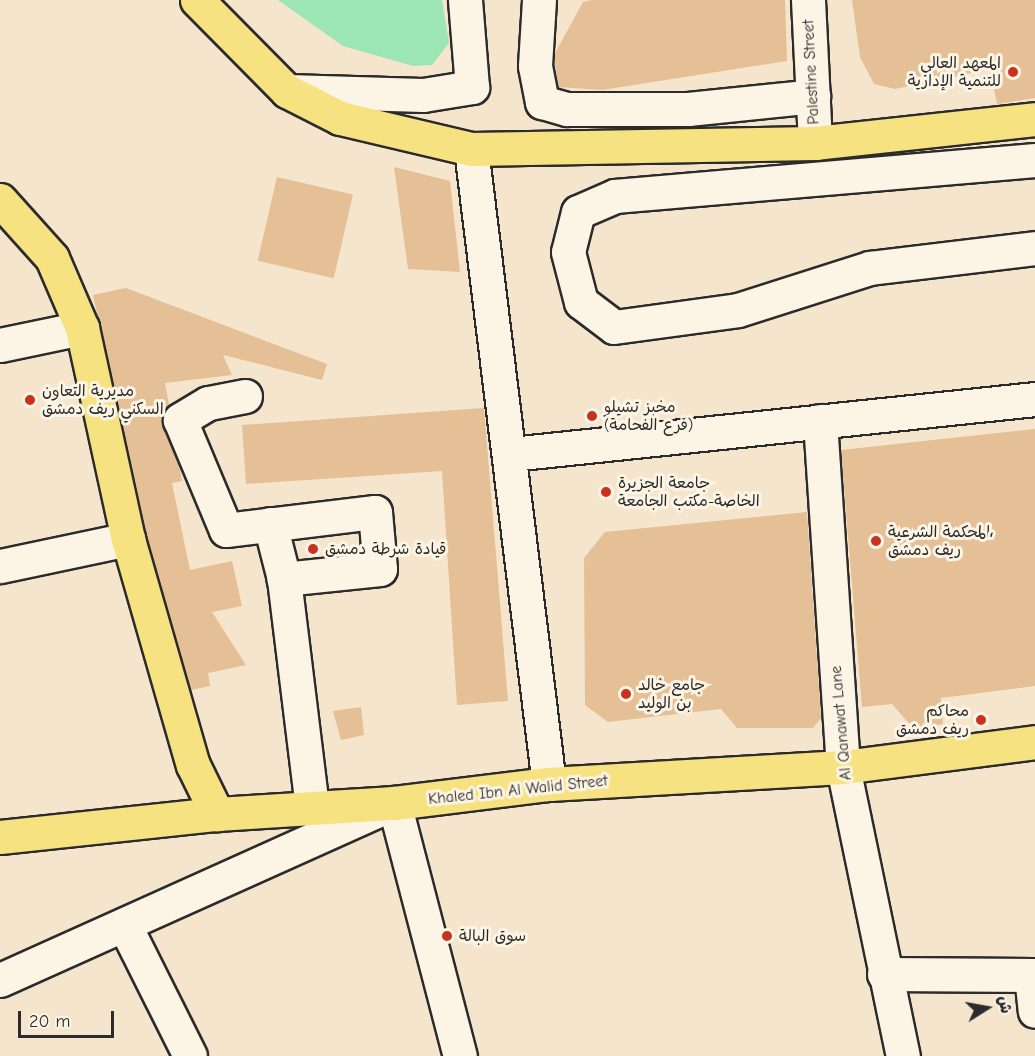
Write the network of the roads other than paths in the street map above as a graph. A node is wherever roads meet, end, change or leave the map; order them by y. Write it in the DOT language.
graph roads {
  1 [pos="197,0"];
  2 [pos="465,0"];
  3 [pos="539,0"];
  4 [pos="808,0"];
  5 [pos="288,91"];
  6 [pos="813,96"];
  7 [pos="1035,120"];
  8 [pos="815,143"];
  9 [pos="471,149"];
  10 [pos="1035,159"];
  11 [pos="0,200"];
  12 [pos="1035,248"];
  13 [pos="82,328"];
  14 [pos="0,345"];
  15 [pos="245,396"];
  16 [pos="1035,399"];
  17 [pos="820,421"];
  18 [pos="511,454"];
  19 [pos="270,524"];
  20 [pos="128,539"];
  21 [pos="0,566"];
  22 [pos="284,579"];
  23 [pos="1035,742"];
  24 [pos="843,767"];
  25 [pos="549,784"];
  26 [pos="394,803"];
  27 [pos="312,808"];
  28 [pos="217,814"];
  29 [pos="0,837"];
  30 [pos="125,926"];
  31 [pos="884,974"];
  32 [pos="1033,975"];
  33 [pos="0,980"];
  34 [pos="1035,1011"];
  35 [pos="190,1056"];
  36 [pos="460,1056"];
  37 [pos="903,1056"];
  1 -- 5 [label="main road"];
  2 -- 5 [label="street"];
  3 -- 6 [label="street"];
  4 -- 6 [label="street, Palestine Street"];
  5 -- 9 [label="main road"];
  6 -- 8 [label="street, Palestine Street"];
  7 -- 8 [label="main road"];
  8 -- 9 [label="main road"];
  9 -- 18 [label="street"];
  10 -- 12 [label="street"];
  11 -- 13 [label="main road"];
  13 -- 14 [label="street"];
  13 -- 20 [label="main road"];
  15 -- 19 [label="street"];
  16 -- 17 [label="street"];
  17 -- 18 [label="street"];
  17 -- 24 [label="street, Al Qanawat Lane"];
  18 -- 25 [label="street"];
  19 -- 22 [label="street"];
  19 -- 22 [label="street"];
  20 -- 21 [label="street"];
  20 -- 28 [label="main road"];
  22 -- 27 [label="street"];
  23 -- 24 [label="main road, Khaled Ibn Al Walid Street"];
  24 -- 25 [label="main road, Khaled Ibn Al Walid Street"];
  24 -- 31 [label="street, Al Qanawat Lane"];
  25 -- 26 [label="main road, Khaled Ibn Al Walid Street"];
  26 -- 27 [label="main road, Khaled Ibn Al Walid Street"];
  26 -- 30 [label="street"];
  26 -- 36 [label="street"];
  27 -- 28 [label="main road, Khaled Ibn Al Walid Street"];
  28 -- 29 [label="main road, Khaled Ibn Al Walid Street"];
  30 -- 33 [label="street"];
  30 -- 35 [label="street"];
  31 -- 32 [label="street"];
  31 -- 37 [label="street, Al Qanawat Lane"];
  32 -- 34 [label="street"];
}
